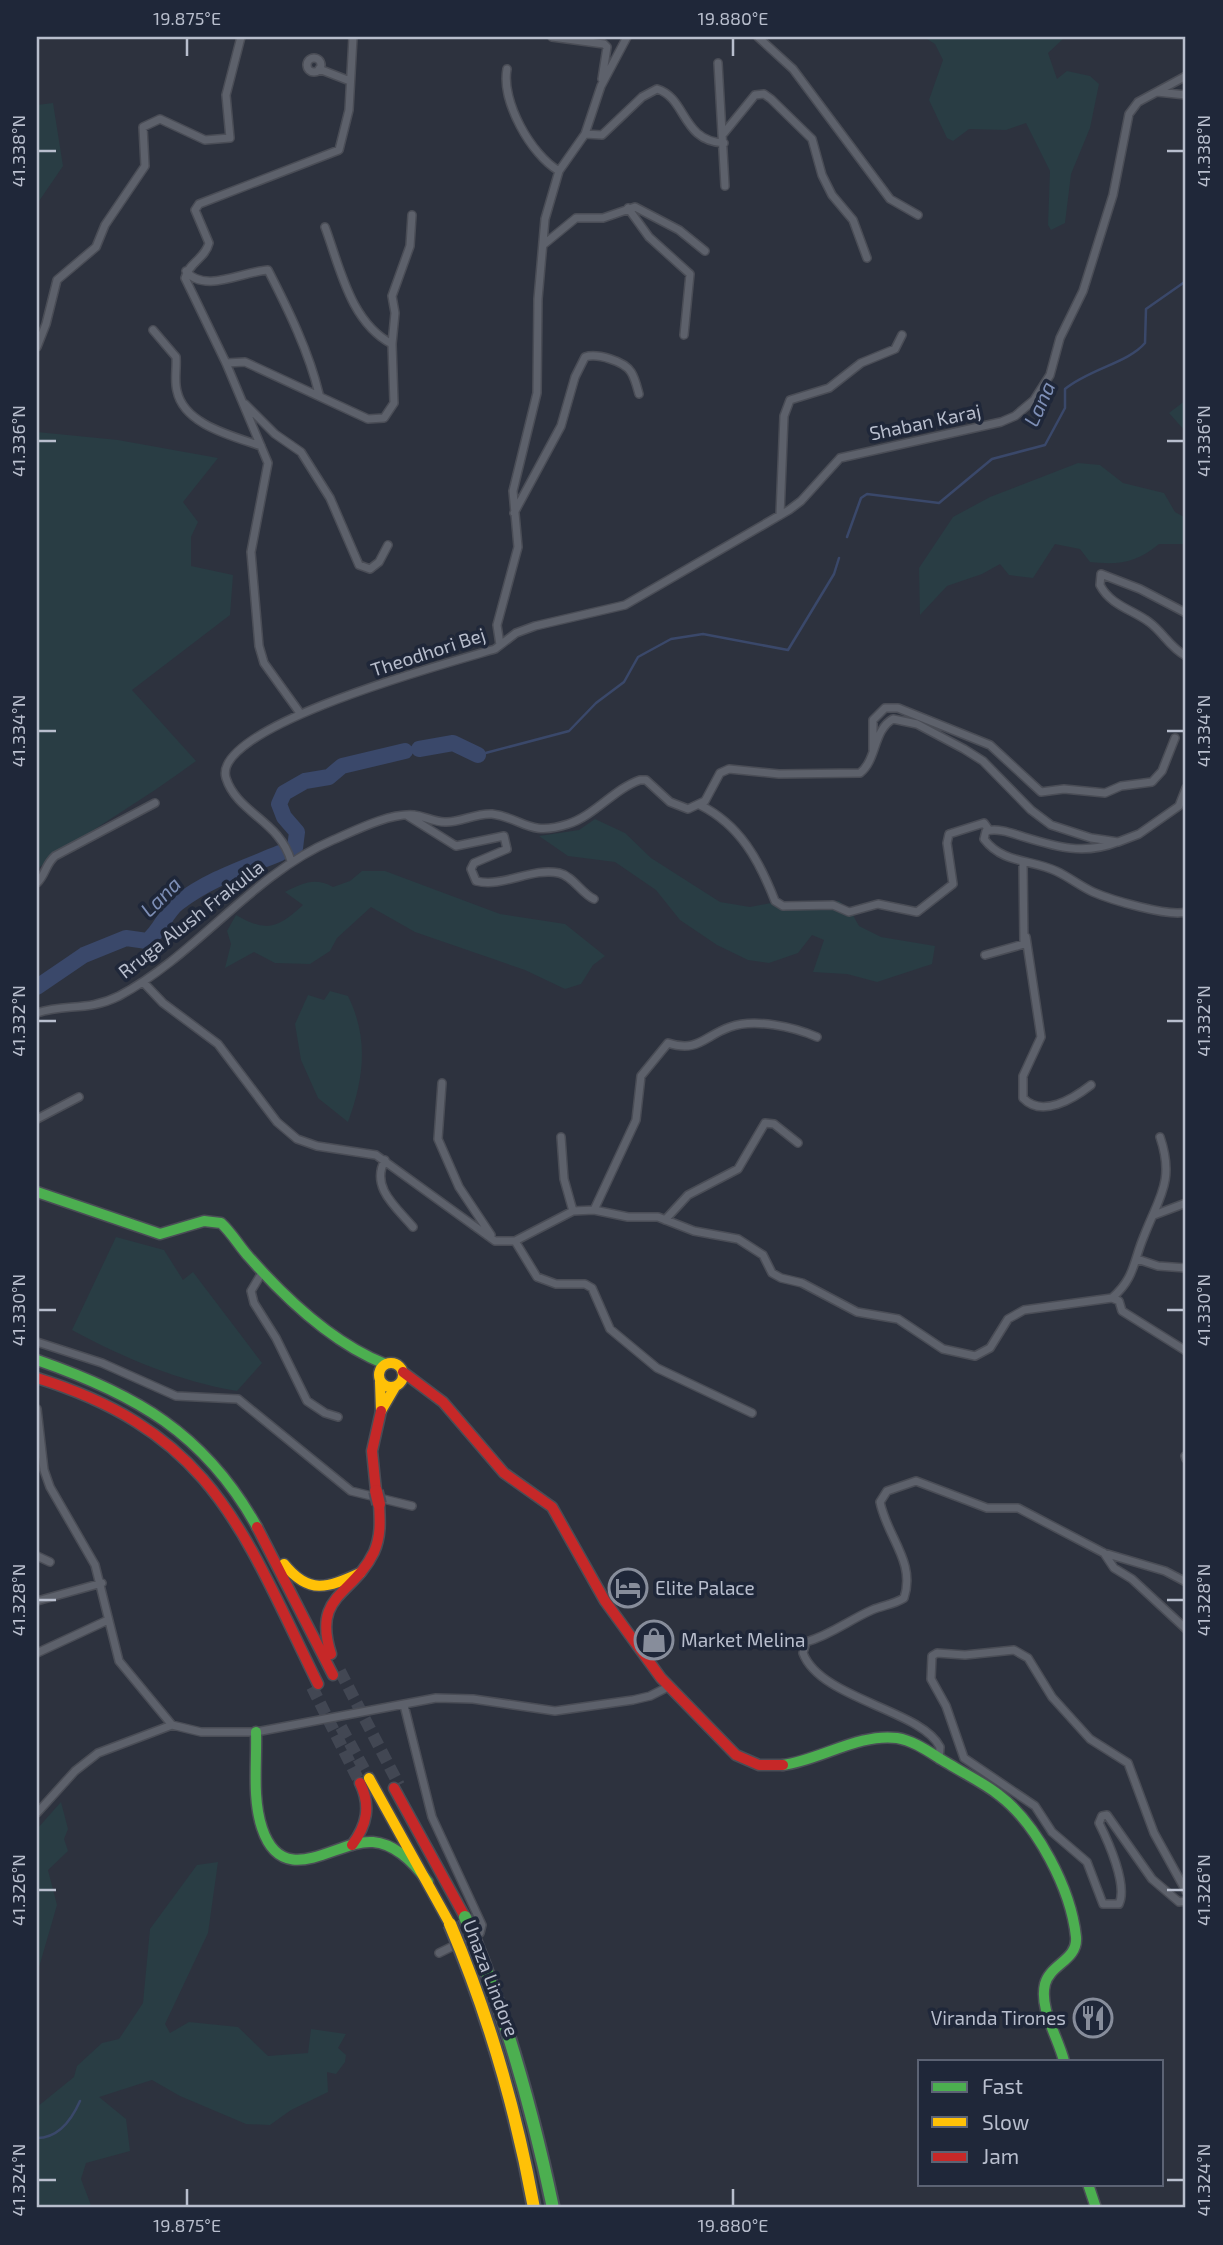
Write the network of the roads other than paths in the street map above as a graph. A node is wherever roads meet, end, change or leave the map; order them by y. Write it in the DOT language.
graph roads {
  1 [pos="241,37"];
  2 [pos="353,37"];
  3 [pos="552,37"];
  4 [pos="627,37"];
  5 [pos="758,37"];
  6 [pos="718,63"];
  7 [pos="319,69"];
  8 [pos="507,69"];
  9 [pos="1186,76"];
  10 [pos="350,81"];
  11 [pos="601,86"];
  12 [pos="1157,92"];
  13 [pos="1186,95"];
  14 [pos="724,132"];
  15 [pos="585,134"];
  16 [pos="724,143"];
  17 [pos="559,171"];
  18 [pos="725,186"];
  19 [pos="628,208"];
  20 [pos="412,215"];
  21 [pos="918,215"];
  22 [pos="325,227"];
  23 [pos="542,245"];
  24 [pos="705,251"];
  25 [pos="867,258"];
  26 [pos="186,271"];
  27 [pos="153,330"];
  28 [pos="684,335"];
  29 [pos="902,335"];
  30 [pos="391,344"];
  31 [pos="37,347"];
  32 [pos="226,363"];
  33 [pos="319,394"];
  34 [pos="639,394"];
  35 [pos="242,401"];
  36 [pos="261,446"];
  37 [pos="514,514"];
  38 [pos="780,515"];
  39 [pos="388,545"];
  40 [pos="1186,613"];
  41 [pos="500,645"];
  42 [pos="1186,656"];
  43 [pos="300,713"];
  44 [pos="1175,737"];
  45 [pos="873,752"];
  46 [pos="1186,788"];
  47 [pos="155,803"];
  48 [pos="700,805"];
  49 [pos="408,815"];
  50 [pos="989,830"];
  51 [pos="1118,842"];
  52 [pos="291,861"];
  53 [pos="1023,864"];
  54 [pos="37,883"];
  55 [pos="594,899"];
  56 [pos="1186,912"];
  57 [pos="1026,937"];
  58 [pos="985,955"];
  59 [pos="143,982"];
  60 [pos="37,1013"];
  61 [pos="817,1037"];
  62 [pos="442,1083"];
  63 [pos="1091,1085"];
  64 [pos="79,1097"];
  65 [pos="37,1119"];
  66 [pos="561,1137"];
  67 [pos="1160,1137"];
  68 [pos="798,1143"];
  69 [pos="385,1160"];
  70 [pos="37,1192"];
  71 [pos="1186,1203"];
  72 [pos="594,1210"];
  73 [pos="573,1211"];
  74 [pos="1154,1215"];
  75 [pos="665,1220"];
  76 [pos="413,1227"];
  77 [pos="495,1241"];
  78 [pos="514,1241"];
  79 [pos="1137,1259"];
  80 [pos="1186,1268"];
  81 [pos="263,1271"];
  82 [pos="1112,1298"];
  83 [pos="37,1342"];
  84 [pos="1186,1351"];
  85 [pos="37,1360"];
  86 [pos="382,1373"];
  87 [pos="37,1378"];
  88 [pos="400,1380"];
  89 [pos="122,1392"];
  90 [pos="37,1409"];
  91 [pos="381,1411"];
  92 [pos="752,1413"];
  93 [pos="338,1417"];
  94 [pos="412,1506"];
  95 [pos="1104,1553"];
  96 [pos="37,1556"];
  97 [pos="50,1562"];
  98 [pos="360,1573"];
  99 [pos="1186,1582"];
  100 [pos="102,1583"];
  101 [pos="37,1601"];
  102 [pos="108,1620"];
  103 [pos="1186,1629"];
  104 [pos="37,1653"];
  105 [pos="315,1685"];
  106 [pos="668,1687"];
  107 [pos="404,1705"];
  108 [pos="172,1725"];
  109 [pos="256,1732"];
  110 [pos="939,1761"];
  111 [pos="396,1787"];
  112 [pos="999,1790"];
  113 [pos="37,1812"];
  114 [pos="352,1845"];
  115 [pos="428,1882"];
  116 [pos="1186,1891"];
  117 [pos="1186,1901"];
  118 [pos="439,1953"];
  119 [pos="1064,2060"];
  120 [pos="1089,2186"];
  121 [pos="534,2208"];
  122 [pos="553,2208"];
  123 [pos="1096,2208"];
  1 -- 31 [label="street"];
  2 -- 10 [label="street"];
  3 -- 11 [label="street"];
  4 -- 11 [label="street"];
  5 -- 21 [label="street"];
  6 -- 14 [label="street"];
  7 -- 10 [label="street"];
  8 -- 17 [label="street"];
  9 -- 12 [label="street, Shaban Karaj"];
  10 -- 26 [label="street"];
  11 -- 15 [label="street, Theodhori Bej"];
  12 -- 13 [label="street"];
  12 -- 38 [label="street, Shaban Karaj"];
  14 -- 16 [label="street"];
  14 -- 25 [label="street"];
  15 -- 16 [label="street"];
  15 -- 17 [label="street, Theodhori Bej"];
  16 -- 18 [label="street"];
  17 -- 23 [label="street, Theodhori Bej"];
  19 -- 23 [label="street"];
  19 -- 24 [label="street"];
  19 -- 28 [label="street"];
  20 -- 30 [label="street"];
  22 -- 30 [label="street"];
  23 -- 37 [label="street, Theodhori Bej"];
  26 -- 32 [label="street"];
  26 -- 33 [label="street"];
  27 -- 36 [label="street"];
  29 -- 38 [label="street"];
  30 -- 33 [label="street"];
  32 -- 33 [label="street"];
  32 -- 35 [label="street"];
  34 -- 37 [label="street"];
  35 -- 36 [label="street"];
  35 -- 39 [label="street"];
  36 -- 43 [label="street"];
  37 -- 41 [label="street, Theodhori Bej"];
  38 -- 41 [label="street, Shaban Karaj"];
  40 -- 42 [label="street"];
  41 -- 43 [label="street, Theodhori Bej"];
  43 -- 52 [label="street, Rruga Alush Frakulla"];
  44 -- 45 [label="street"];
  45 -- 48 [label="street"];
  45 -- 51 [label="street"];
  46 -- 51 [label="street"];
  47 -- 54 [label="street"];
  48 -- 49 [label="street"];
  48 -- 50 [label="street"];
  49 -- 52 [label="street"];
  49 -- 55 [label="street"];
  50 -- 51 [label="street"];
  50 -- 53 [label="street"];
  52 -- 59 [label="street, Rruga Alush Frakulla"];
  53 -- 56 [label="street"];
  53 -- 57 [label="street"];
  57 -- 58 [label="street"];
  57 -- 63 [label="street"];
  59 -- 60 [label="street, Rruga Alush Frakulla"];
  59 -- 69 [label="street"];
  61 -- 72 [label="street"];
  62 -- 77 [label="street"];
  64 -- 65 [label="street"];
  66 -- 73 [label="street"];
  67 -- 74 [label="street"];
  68 -- 75 [label="street"];
  69 -- 76 [label="street"];
  69 -- 77 [label="street"];
  70 -- 81 [label="main road"];
  71 -- 74 [label="street"];
  72 -- 73 [label="street"];
  72 -- 75 [label="street"];
  73 -- 78 [label="street"];
  74 -- 79 [label="street"];
  75 -- 82 [label="street"];
  77 -- 78 [label="street"];
  78 -- 92 [label="street"];
  79 -- 80 [label="street"];
  79 -- 82 [label="street"];
  81 -- 86 [label="main road"];
  81 -- 93 [label="street"];
  82 -- 84 [label="street"];
  83 -- 94 [label="street"];
  85 -- 89 [label="main road"];
  86 -- 88 [label="main road"];
  86 -- 88 [label="main road"];
  86 -- 91 [label="main road"];
  87 -- 105 [label="main road"];
  88 -- 91 [label="main road"];
  88 -- 106 [label="main road"];
  89 -- 98 [label="main road"];
  89 -- 98 [label="main road"];
  90 -- 100 [label="street"];
  91 -- 98 [label="main road, bridge"];
  95 -- 99 [label="street"];
  95 -- 103 [label="street"];
  95 -- 110 [label="street"];
  96 -- 97 [label="street"];
  100 -- 101 [label="street"];
  100 -- 102 [label="street"];
  102 -- 104 [label="street"];
  102 -- 108 [label="street"];
  106 -- 107 [label="street"];
  106 -- 110 [label="main road"];
  107 -- 109 [label="street"];
  107 -- 118 [label="street"];
  108 -- 109 [label="street"];
  108 -- 113 [label="street"];
  109 -- 114 [label="main road"];
  110 -- 112 [label="main road"];
  111 -- 122 [label="main road, Unaza Lindore, bridge"];
  112 -- 116 [label="street"];
  112 -- 117 [label="street"];
  112 -- 119 [label="main road"];
  114 -- 115 [label="main road"];
  114 -- 115 [label="main road, Unaza Lindore"];
  115 -- 121 [label="main road, Unaza Lindore, bridge"];
  120 -- 123 [label="main road"];
}
